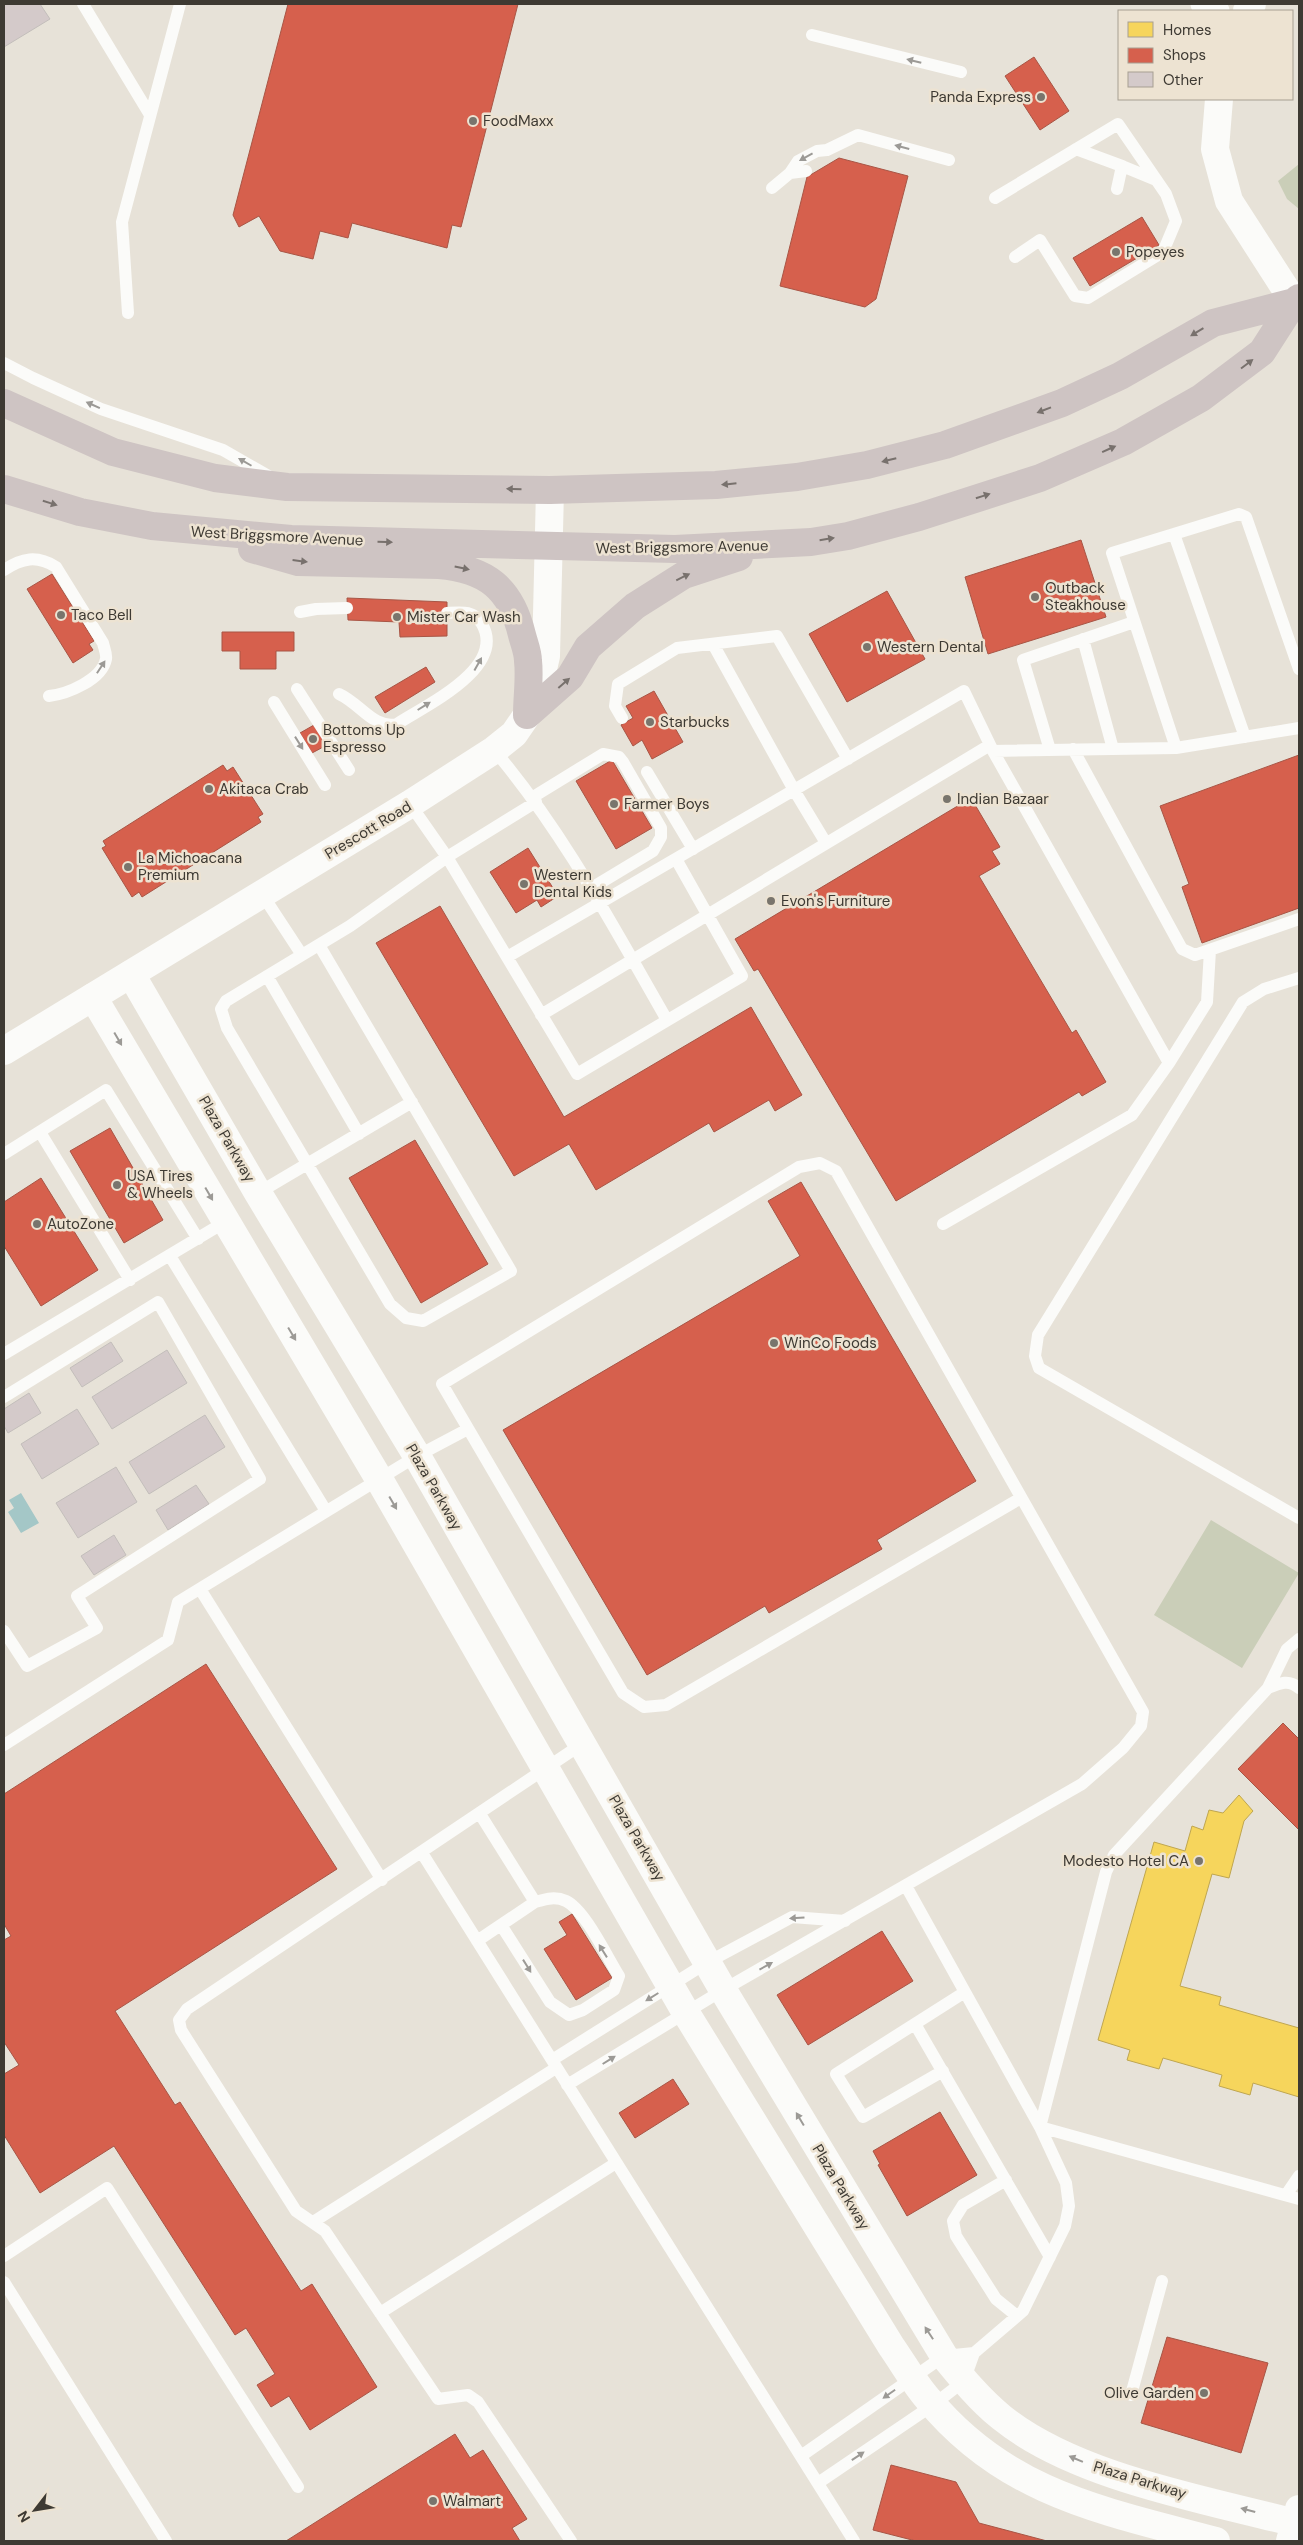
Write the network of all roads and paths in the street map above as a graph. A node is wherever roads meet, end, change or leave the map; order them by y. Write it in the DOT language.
graph roads {
  1 [pos="83,4"];
  2 [pos="180,4"];
  3 [pos="1203,4"];
  4 [pos="1215,10"];
  5 [pos="812,35"];
  6 [pos="961,72"];
  7 [pos="1219,100"];
  8 [pos="150,115"];
  9 [pos="1076,149"];
  10 [pos="949,160"];
  11 [pos="1122,166"];
  12 [pos="806,171"];
  13 [pos="790,173"];
  14 [pos="1156,180"];
  15 [pos="772,188"];
  16 [pos="1117,189"];
  17 [pos="996,198"];
  18 [pos="1015,257"];
  19 [pos="1297,303"];
  20 [pos="128,314"];
  21 [pos="4,363"];
  22 [pos="4,404"];
  23 [pos="287,486"];
  24 [pos="4,489"];
  25 [pos="550,490"];
  26 [pos="186,531"];
  27 [pos="1174,534"];
  28 [pos="783,545"];
  29 [pos="549,547"];
  30 [pos="4,570"];
  31 [pos="347,608"];
  32 [pos="300,612"];
  33 [pos="447,613"];
  34 [pos="1134,622"];
  35 [pos="1083,639"];
  36 [pos="713,644"];
  37 [pos="1299,669"];
  38 [pos="297,689"];
  39 [pos="339,694"];
  40 [pos="49,696"];
  41 [pos="274,702"];
  42 [pos="527,715"];
  43 [pos="622,718"];
  44 [pos="1299,728"];
  45 [pos="1245,737"];
  46 [pos="991,748"];
  47 [pos="1176,748"];
  48 [pos="1073,749"];
  49 [pos="1113,749"];
  50 [pos="494,750"];
  51 [pos="1050,750"];
  52 [pos="848,758"];
  53 [pos="349,770"];
  54 [pos="647,772"];
  55 [pos="326,785"];
  56 [pos="794,790"];
  57 [pos="534,800"];
  58 [pos="410,804"];
  59 [pos="826,843"];
  60 [pos="693,849"];
  61 [pos="447,857"];
  62 [pos="676,859"];
  63 [pos="590,889"];
  64 [pos="262,894"];
  65 [pos="599,904"];
  66 [pos="708,914"];
  67 [pos="1299,918"];
  68 [pos="319,945"];
  69 [pos="1210,950"];
  70 [pos="302,955"];
  71 [pos="507,957"];
  72 [pos="632,960"];
  73 [pos="131,974"];
  74 [pos="268,976"];
  75 [pos="1299,978"];
  76 [pos="93,997"];
  77 [pos="541,1014"];
  78 [pos="667,1020"];
  79 [pos="4,1051"];
  80 [pos="1169,1063"];
  81 [pos="412,1102"];
  82 [pos="40,1132"];
  83 [pos="359,1134"];
  84 [pos="4,1154"];
  85 [pos="308,1165"];
  86 [pos="258,1193"];
  87 [pos="225,1222"];
  88 [pos="943,1224"];
  89 [pos="198,1239"];
  90 [pos="170,1256"];
  91 [pos="130,1280"];
  92 [pos="4,1354"];
  93 [pos="4,1397"];
  94 [pos="468,1429"];
  95 [pos="417,1456"];
  96 [pos="379,1479"];
  97 [pos="1021,1498"];
  98 [pos="326,1511"];
  99 [pos="1299,1518"];
  100 [pos="200,1588"];
  101 [pos="4,1631"];
  102 [pos="1299,1639"];
  103 [pos="1268,1688"];
  104 [pos="1299,1688"];
  105 [pos="582,1744"];
  106 [pos="4,1745"];
  107 [pos="546,1768"];
  108 [pos="480,1814"];
  109 [pos="422,1853"];
  110 [pos="382,1880"];
  111 [pos="906,1886"];
  112 [pos="535,1902"];
  113 [pos="845,1921"];
  114 [pos="501,1924"];
  115 [pos="477,1941"];
  116 [pos="708,1962"];
  117 [pos="671,1985"];
  118 [pos="723,1990"];
  119 [pos="965,1992"];
  120 [pos="686,2013"];
  121 [pos="915,2024"];
  122 [pos="554,2064"];
  123 [pos="943,2071"];
  124 [pos="567,2085"];
  125 [pos="1040,2127"];
  126 [pos="616,2163"];
  127 [pos="1299,2176"];
  128 [pos="1006,2180"];
  129 [pos="1286,2195"];
  130 [pos="1299,2199"];
  131 [pos="313,2222"];
  132 [pos="4,2256"];
  133 [pos="1050,2256"];
  134 [pos="1162,2281"];
  135 [pos="4,2282"];
  136 [pos="380,2313"];
  137 [pos="1017,2316"];
  138 [pos="974,2352"];
  139 [pos="944,2356"];
  140 [pos="913,2378"];
  141 [pos="964,2381"];
  142 [pos="1132,2395"];
  143 [pos="933,2405"];
  144 [pos="800,2456"];
  145 [pos="818,2483"];
  146 [pos="298,2487"];
  147 [pos="1295,2524"];
  148 [pos="166,2541"];
  149 [pos="571,2541"];
  150 [pos="854,2541"];
  151 [pos="1216,2541"];
  1 -- 8 [label="lane"];
  2 -- 8 [label="lane"];
  3 -- 4 [label="street"];
  6 -- 5 [label="lane, one-way"];
  7 -- 19 [label="street"];
  8 -- 20 [label="lane"];
  9 -- 11 [label="lane"];
  9 -- 14 [label="lane"];
  9 -- 17 [label="lane"];
  10 -- 13 [label="lane, one-way"];
  11 -- 14 [label="lane"];
  11 -- 16 [label="lane"];
  12 -- 13 [label="lane"];
  13 -- 15 [label="lane"];
  14 -- 18 [label="lane"];
  19 -- 25 [label="main road, one-way"];
  28 -- 19 [label="main road, West Briggsmore Avenue, one-way"];
  23 -- 21 [label="lane, one-way"];
  22 -- 23 [label="main road"];
  25 -- 23 [label="main road, one-way"];
  24 -- 26 [label="main road, West Briggsmore Avenue, one-way"];
  25 -- 29 [label="street, Prescott Road"];
  26 -- 29 [label="main road, West Briggsmore Avenue, one-way"];
  26 -- 42 [label="main road, one-way"];
  27 -- 34 [label="lane"];
  27 -- 37 [label="lane"];
  27 -- 45 [label="lane"];
  28 -- 29 [label="main road, West Briggsmore Avenue"];
  42 -- 28 [label="main road, one-way"];
  29 -- 42 [label="street, Prescott Road"];
  40 -- 30 [label="lane, one-way"];
  31 -- 32 [label="lane"];
  39 -- 33 [label="lane, one-way"];
  34 -- 35 [label="lane"];
  34 -- 47 [label="lane"];
  35 -- 49 [label="lane"];
  35 -- 51 [label="lane"];
  36 -- 43 [label="lane"];
  36 -- 52 [label="lane"];
  36 -- 56 [label="lane"];
  38 -- 53 [label="lane"];
  41 -- 55 [label="lane, one-way"];
  42 -- 50 [label="street, Prescott Road"];
  44 -- 45 [label="lane"];
  45 -- 47 [label="lane"];
  46 -- 51 [label="lane"];
  46 -- 52 [label="lane"];
  46 -- 59 [label="lane"];
  46 -- 80 [label="lane"];
  47 -- 49 [label="lane"];
  48 -- 49 [label="lane"];
  48 -- 51 [label="lane"];
  48 -- 69 [label="lane"];
  50 -- 57 [label="lane"];
  50 -- 58 [label="street, Prescott Road"];
  52 -- 56 [label="lane"];
  54 -- 60 [label="lane"];
  56 -- 59 [label="lane"];
  56 -- 60 [label="lane"];
  57 -- 61 [label="lane"];
  57 -- 63 [label="lane"];
  57 -- 63 [label="lane"];
  58 -- 61 [label="lane"];
  58 -- 64 [label="street, Prescott Road"];
  59 -- 66 [label="lane"];
  60 -- 62 [label="lane"];
  61 -- 68 [label="lane"];
  61 -- 71 [label="lane"];
  62 -- 65 [label="lane"];
  62 -- 66 [label="lane"];
  63 -- 65 [label="lane"];
  64 -- 70 [label="lane"];
  64 -- 73 [label="street, Prescott Road"];
  65 -- 71 [label="lane"];
  65 -- 72 [label="lane"];
  66 -- 72 [label="lane"];
  66 -- 78 [label="lane"];
  67 -- 69 [label="lane"];
  68 -- 70 [label="lane"];
  68 -- 81 [label="lane"];
  69 -- 80 [label="lane"];
  70 -- 74 [label="lane"];
  71 -- 77 [label="lane"];
  72 -- 77 [label="lane"];
  72 -- 78 [label="lane"];
  73 -- 76 [label="street, Prescott Road"];
  73 -- 86 [label="street, Plaza Parkway"];
  74 -- 83 [label="lane"];
  74 -- 85 [label="lane"];
  75 -- 99 [label="lane"];
  76 -- 79 [label="street, Prescott Road"];
  76 -- 87 [label="street, one-way"];
  77 -- 78 [label="lane"];
  80 -- 88 [label="lane"];
  81 -- 83 [label="lane"];
  81 -- 85 [label="lane"];
  82 -- 84 [label="lane"];
  82 -- 89 [label="lane"];
  82 -- 91 [label="lane"];
  83 -- 85 [label="lane"];
  85 -- 86 [label="lane"];
  86 -- 95 [label="street, Plaza Parkway"];
  87 -- 89 [label="lane"];
  87 -- 96 [label="street, one-way"];
  89 -- 90 [label="lane"];
  90 -- 91 [label="lane"];
  90 -- 98 [label="lane"];
  91 -- 92 [label="lane"];
  93 -- 101 [label="lane"];
  94 -- 95 [label="lane"];
  94 -- 97 [label="lane"];
  94 -- 97 [label="lane"];
  95 -- 96 [label="lane"];
  95 -- 105 [label="street, Plaza Parkway"];
  96 -- 98 [label="lane"];
  96 -- 107 [label="street, one-way"];
  97 -- 111 [label="lane"];
  98 -- 100 [label="lane"];
  100 -- 106 [label="lane"];
  100 -- 110 [label="lane"];
  102 -- 103 [label="lane"];
  103 -- 104 [label="lane"];
  103 -- 125 [label="lane"];
  105 -- 107 [label="lane"];
  105 -- 116 [label="street, Plaza Parkway"];
  107 -- 108 [label="lane"];
  107 -- 117 [label="street"];
  108 -- 109 [label="lane"];
  108 -- 112 [label="lane"];
  109 -- 110 [label="lane"];
  109 -- 115 [label="lane"];
  110 -- 131 [label="lane"];
  111 -- 113 [label="lane"];
  111 -- 119 [label="lane"];
  112 -- 114 [label="lane"];
  114 -- 112 [label="lane, one-way"];
  113 -- 116 [label="lane, one-way"];
  118 -- 113 [label="lane, one-way"];
  114 -- 115 [label="lane"];
  115 -- 122 [label="lane"];
  116 -- 117 [label="lane"];
  116 -- 118 [label="street, Plaza Parkway"];
  117 -- 120 [label="street"];
  117 -- 122 [label="lane, one-way"];
  118 -- 120 [label="lane"];
  139 -- 118 [label="street, Plaza Parkway, one-way"];
  119 -- 121 [label="lane"];
  119 -- 125 [label="lane"];
  124 -- 120 [label="lane, one-way"];
  120 -- 140 [label="street"];
  121 -- 123 [label="lane"];
  121 -- 123 [label="lane"];
  122 -- 124 [label="lane"];
  122 -- 131 [label="lane"];
  123 -- 128 [label="lane"];
  124 -- 126 [label="lane"];
  125 -- 129 [label="lane"];
  125 -- 133 [label="lane"];
  126 -- 136 [label="lane"];
  126 -- 144 [label="lane"];
  127 -- 129 [label="lane"];
  128 -- 133 [label="lane"];
  128 -- 137 [label="lane"];
  129 -- 130 [label="lane"];
  131 -- 136 [label="lane"];
  132 -- 146 [label="lane"];
  133 -- 137 [label="lane"];
  134 -- 142 [label="lane"];
  135 -- 148 [label="lane"];
  136 -- 149 [label="lane"];
  137 -- 138 [label="lane"];
  138 -- 139 [label="lane"];
  138 -- 141 [label="lane"];
  139 -- 140 [label="lane"];
  139 -- 141 [label="street, Plaza Parkway"];
  140 -- 143 [label="street"];
  140 -- 144 [label="lane, one-way"];
  141 -- 143 [label="lane"];
  147 -- 141 [label="street, Plaza Parkway, one-way"];
  145 -- 143 [label="lane, one-way"];
  143 -- 151 [label="street"];
  144 -- 145 [label="lane"];
  145 -- 150 [label="lane"];
}
